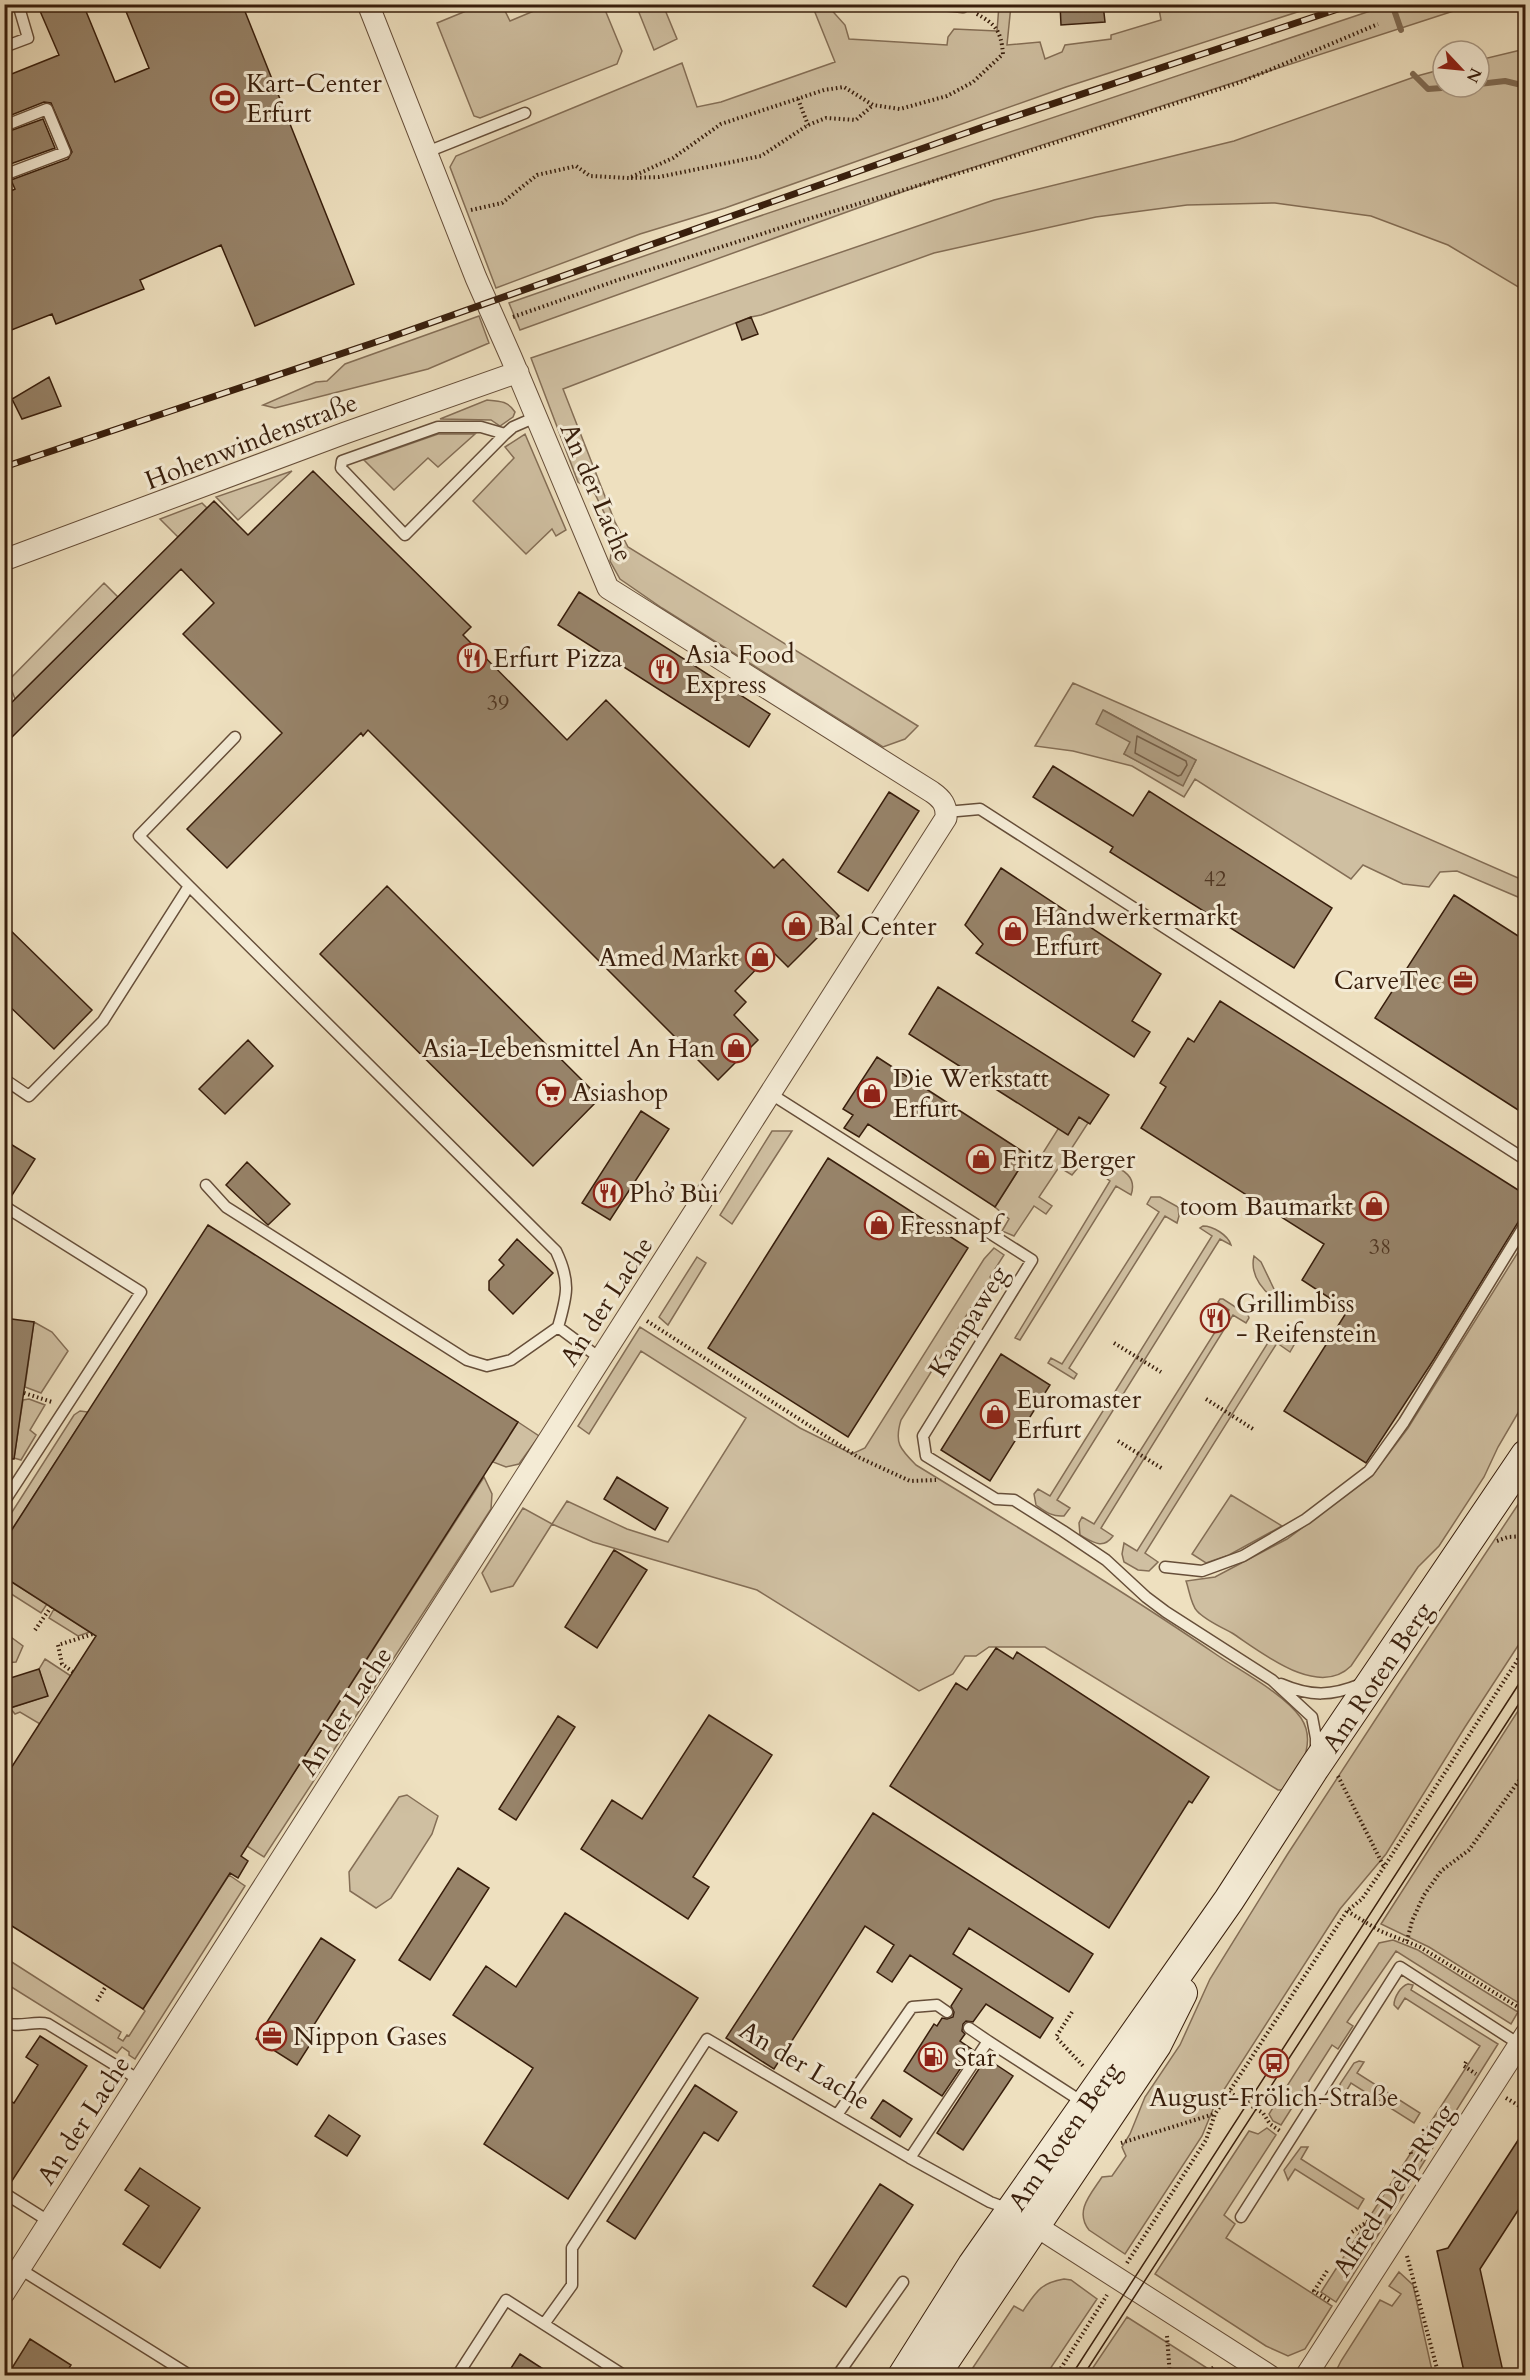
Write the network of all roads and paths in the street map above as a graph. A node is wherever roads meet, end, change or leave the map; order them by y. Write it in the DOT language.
graph roads {
  1 [pos="18,4"];
  2 [pos="368,4"];
  3 [pos="932,4"];
  4 [pos="963,6"];
  5 [pos="1378,24"];
  6 [pos="4,47"];
  7 [pos="798,99"];
  8 [pos="873,105"];
  9 [pos="525,113"];
  10 [pos="808,125"];
  11 [pos="4,126"];
  12 [pos="428,152"];
  13 [pos="5,173"];
  14 [pos="629,178"];
  15 [pos="464,212"];
  16 [pos="495,324"];
  17 [pos="518,372"];
  18 [pos="536,417"];
  19 [pos="506,434"];
  20 [pos="4,560"];
  21 [pos="236,738"];
  22 [pos="946,812"];
  23 [pos="189,886"];
  24 [pos="4,1078"];
  25 [pos="771,1094"];
  26 [pos="1526,1160"];
  27 [pos="206,1185"];
  28 [pos="4,1206"];
  29 [pos="1526,1223"];
  30 [pos="632,1311"];
  31 [pos="558,1327"];
  32 [pos="1114,1343"];
  33 [pos="601,1359"];
  34 [pos="1161,1372"];
  35 [pos="24,1393"];
  36 [pos="1206,1399"];
  37 [pos="65,1409"];
  38 [pos="1253,1429"];
  39 [pos="1118,1441"];
  40 [pos="1526,1455"];
  41 [pos="1163,1469"];
  42 [pos="965,1478"];
  43 [pos="4,1502"];
  44 [pos="1526,1536"];
  45 [pos="1493,1543"];
  46 [pos="1165,1567"];
  47 [pos="51,1606"];
  48 [pos="35,1630"];
  49 [pos="93,1634"];
  50 [pos="1526,1647"];
  51 [pos="73,1671"];
  52 [pos="1376,1678"];
  53 [pos="1272,1680"];
  54 [pos="1325,1769"];
  55 [pos="1526,1771"];
  56 [pos="1384,1867"];
  57 [pos="1229,1900"];
  58 [pos="1347,1911"];
  59 [pos="1407,1941"];
  60 [pos="106,1986"];
  61 [pos="97,2001"];
  62 [pos="947,2012"];
  63 [pos="1072,2012"];
  64 [pos="1526,2012"];
  65 [pos="6,2026"];
  66 [pos="969,2028"];
  67 [pos="1522,2039"];
  68 [pos="988,2041"];
  69 [pos="1467,2062"];
  70 [pos="1482,2078"];
  71 [pos="141,2080"];
  72 [pos="1229,2092"];
  73 [pos="1079,2100"];
  74 [pos="1215,2114"];
  75 [pos="837,2115"];
  76 [pos="1292,2138"];
  77 [pos="1111,2146"];
  78 [pos="1410,2148"];
  79 [pos="910,2158"];
  80 [pos="1428,2164"];
  81 [pos="4,2193"];
  82 [pos="1241,2217"];
  83 [pos="1023,2218"];
  84 [pos="50,2222"];
  85 [pos="1352,2232"];
  86 [pos="1388,2237"];
  87 [pos="20,2270"];
  88 [pos="1327,2271"];
  89 [pos="1118,2278"];
  90 [pos="903,2282"];
  91 [pos="4,2293"];
  92 [pos="1337,2306"];
  93 [pos="544,2324"];
  94 [pos="1167,2336"];
  95 [pos="1216,2366"];
  96 [pos="191,2376"];
  97 [pos="457,2376"];
  98 [pos="625,2376"];
  99 [pos="837,2376"];
  100 [pos="903,2376"];
  101 [pos="934,2376"];
  102 [pos="1056,2376"];
  103 [pos="1170,2376"];
  104 [pos="1201,2376"];
  105 [pos="1270,2376"];
  106 [pos="1306,2376"];
  107 [pos="1439,2376"];
  1 -- 6 [label="lane"];
  2 -- 12 [label="street, An der Lache"];
  3 -- 4 [label="lane"];
  4 -- 8 [label="path"];
  5 -- 16 [label="path"];
  7 -- 8 [label="path"];
  7 -- 10 [label="path"];
  7 -- 14 [label="path"];
  8 -- 10 [label="path"];
  9 -- 12 [label="lane"];
  10 -- 14 [label="path"];
  11 -- 13 [label="lane"];
  12 -- 16 [label="street, An der Lache"];
  14 -- 15 [label="path"];
  16 -- 17 [label="street, An der Lache"];
  17 -- 18 [label="street, An der Lache"];
  17 -- 20 [label="street, Hohenwindenstraße"];
  18 -- 19 [label="lane"];
  18 -- 22 [label="street, An der Lache"];
  19 -- 19 [label="lane"];
  21 -- 23 [label="lane"];
  22 -- 25 [label="street, An der Lache"];
  22 -- 26 [label="lane"];
  23 -- 24 [label="lane"];
  23 -- 31 [label="lane"];
  25 -- 30 [label="street, An der Lache"];
  25 -- 42 [label="lane, Kampaweg"];
  27 -- 31 [label="lane"];
  28 -- 37 [label="lane"];
  29 -- 46 [label="lane"];
  30 -- 33 [label="street, An der Lache"];
  30 -- 42 [label="path"];
  31 -- 33 [label="lane"];
  32 -- 34 [label="path"];
  33 -- 71 [label="street, An der Lache"];
  35 -- 37 [label="path"];
  36 -- 38 [label="path"];
  37 -- 43 [label="lane"];
  39 -- 41 [label="path"];
  40 -- 52 [label="main road, Am Roten Berg"];
  42 -- 53 [label="lane"];
  44 -- 45 [label="path"];
  47 -- 48 [label="path"];
  49 -- 51 [label="path"];
  50 -- 56 [label="path"];
  52 -- 53 [label="lane"];
  52 -- 54 [label="main road, Am Roten Berg"];
  53 -- 54 [label="lane"];
  54 -- 56 [label="path"];
  54 -- 57 [label="main road, Am Roten Berg"];
  55 -- 59 [label="path"];
  56 -- 58 [label="path"];
  57 -- 73 [label="main road, Am Roten Berg"];
  57 -- 83 [label="main road, Am Roten Berg"];
  58 -- 59 [label="path"];
  58 -- 72 [label="path"];
  59 -- 64 [label="path"];
  60 -- 61 [label="path"];
  62 -- 75 [label="lane"];
  63 -- 73 [label="path"];
  65 -- 71 [label="lane"];
  66 -- 68 [label="lane"];
  67 -- 76 [label="lane"];
  67 -- 86 [label="street, Alfred-Delp-Ring"];
  68 -- 73 [label="lane"];
  68 -- 79 [label="lane"];
  69 -- 70 [label="path"];
  71 -- 84 [label="street, An der Lache"];
  72 -- 74 [label="path"];
  72 -- 76 [label="path"];
  73 -- 83 [label="main road, Am Roten Berg"];
  74 -- 77 [label="path"];
  74 -- 89 [label="path"];
  75 -- 79 [label="lane, An der Lache"];
  75 -- 93 [label="lane, An der Lache"];
  76 -- 82 [label="lane"];
  78 -- 80 [label="path"];
  79 -- 83 [label="lane, An der Lache"];
  81 -- 84 [label="lane"];
  83 -- 89 [label="street"];
  83 -- 100 [label="main road, Am Roten Berg"];
  83 -- 101 [label="main road, Am Roten Berg"];
  84 -- 87 [label="street, An der Lache"];
  85 -- 86 [label="path"];
  86 -- 106 [label="street, Alfred-Delp-Ring"];
  86 -- 107 [label="path"];
  87 -- 91 [label="street, An der Lache"];
  87 -- 96 [label="lane"];
  88 -- 92 [label="path"];
  89 -- 102 [label="path"];
  89 -- 105 [label="street"];
  90 -- 99 [label="lane"];
  93 -- 97 [label="lane"];
  93 -- 98 [label="lane"];
  94 -- 103 [label="path"];
  95 -- 104 [label="path"];
}
